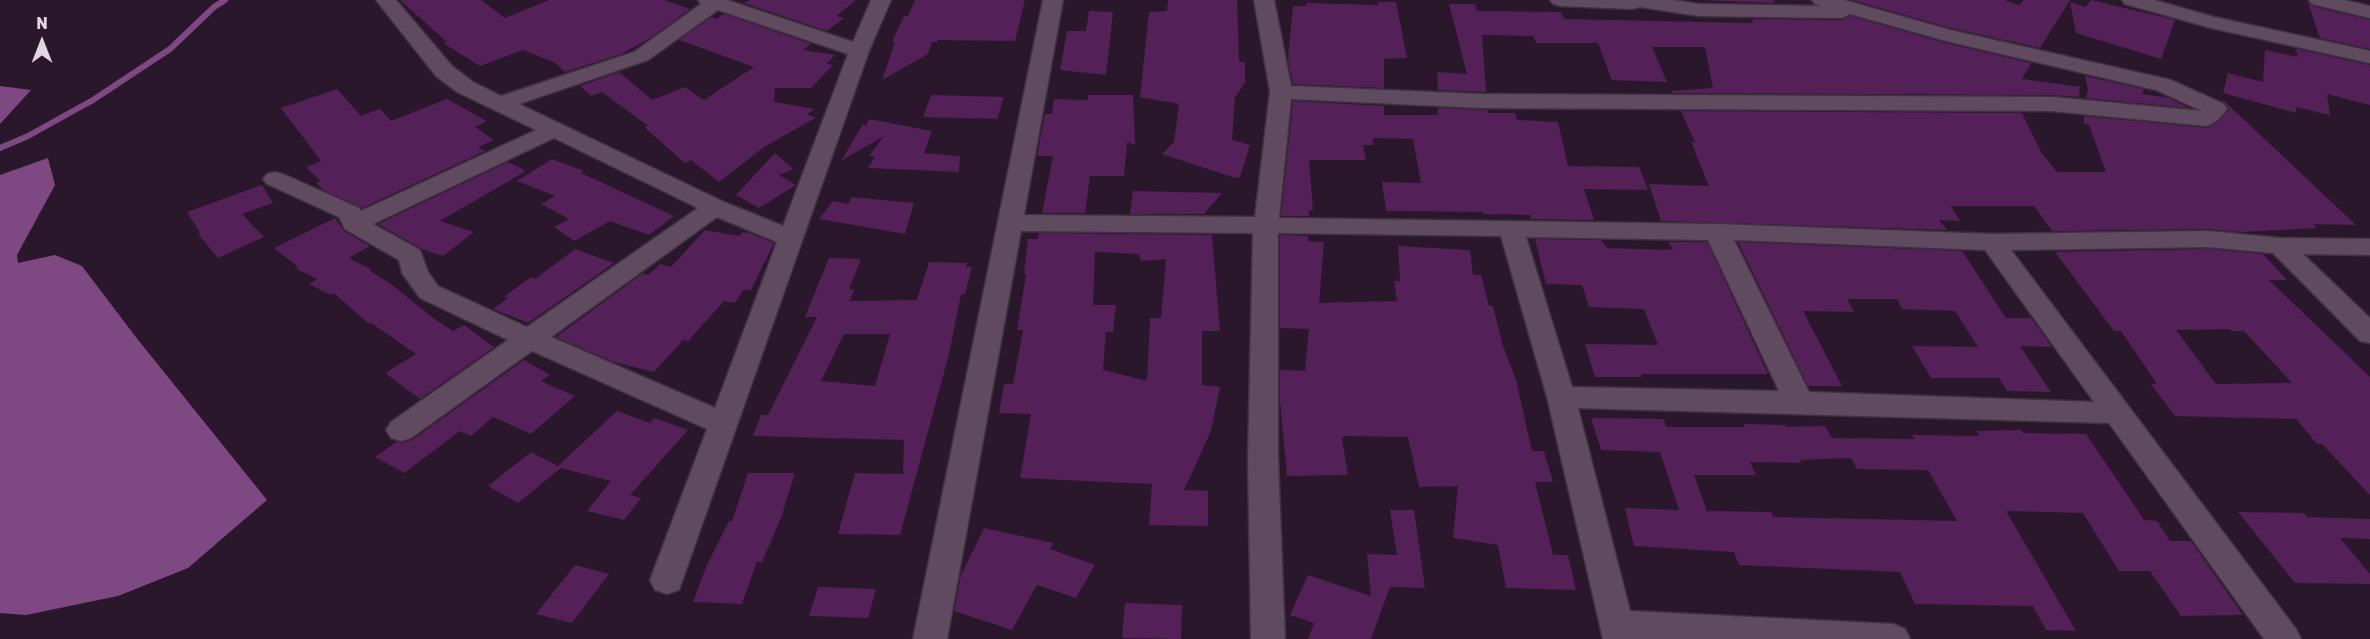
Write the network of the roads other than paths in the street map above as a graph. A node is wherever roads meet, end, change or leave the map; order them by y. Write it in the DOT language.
graph roads {
  1 [pos="386,0"];
  2 [pos="881,0"];
  3 [pos="1053,0"];
  4 [pos="1264,0"];
  5 [pos="1560,0"];
  6 [pos="1822,0"];
  7 [pos="2132,0"];
  8 [pos="2319,0"];
  9 [pos="712,1"];
  10 [pos="1642,1"];
  11 [pos="1864,12"];
  12 [pos="2370,12"];
  13 [pos="859,51"];
  14 [pos="2370,57"];
  15 [pos="1281,92"];
  16 [pos="501,103"];
  17 [pos="555,129"];
  18 [pos="275,179"];
  19 [pos="715,207"];
  20 [pos="1012,223"];
  21 [pos="354,224"];
  22 [pos="1266,225"];
  23 [pos="1511,229"];
  24 [pos="1717,232"];
  25 [pos="791,238"];
  26 [pos="1992,242"];
  27 [pos="2280,246"];
  28 [pos="2370,247"];
  29 [pos="2370,334"];
  30 [pos="530,340"];
  31 [pos="1561,397"];
  32 [pos="1799,402"];
  33 [pos="2116,413"];
  34 [pos="724,424"];
  35 [pos="401,430"];
  36 [pos="667,580"];
  37 [pos="1618,632"];
  38 [pos="930,639"];
  39 [pos="1268,639"];
  40 [pos="1893,639"];
  41 [pos="2284,639"];
  1 -- 16 [label="street"];
  2 -- 13 [label="street"];
  3 -- 20 [label="street"];
  4 -- 15 [label="street"];
  5 -- 10 [label="street"];
  6 -- 11 [label="street"];
  7 -- 14 [label="street"];
  8 -- 12 [label="street"];
  9 -- 13 [label="street"];
  9 -- 16 [label="street"];
  10 -- 11 [label="street"];
  11 -- 15 [label="street"];
  13 -- 25 [label="street"];
  15 -- 22 [label="street"];
  16 -- 17 [label="street"];
  17 -- 19 [label="street"];
  17 -- 21 [label="street"];
  18 -- 21 [label="street"];
  19 -- 25 [label="street"];
  19 -- 30 [label="street"];
  20 -- 22 [label="street"];
  20 -- 38 [label="street"];
  21 -- 30 [label="street"];
  22 -- 23 [label="street"];
  22 -- 39 [label="street"];
  23 -- 24 [label="street"];
  23 -- 31 [label="street"];
  24 -- 26 [label="street"];
  24 -- 32 [label="street"];
  25 -- 34 [label="street"];
  26 -- 27 [label="street"];
  26 -- 33 [label="street"];
  27 -- 28 [label="street"];
  27 -- 29 [label="street"];
  30 -- 34 [label="street"];
  30 -- 35 [label="street"];
  31 -- 32 [label="street"];
  31 -- 37 [label="street"];
  32 -- 33 [label="street"];
  33 -- 41 [label="street"];
  34 -- 36 [label="street"];
  37 -- 40 [label="street"];
}
